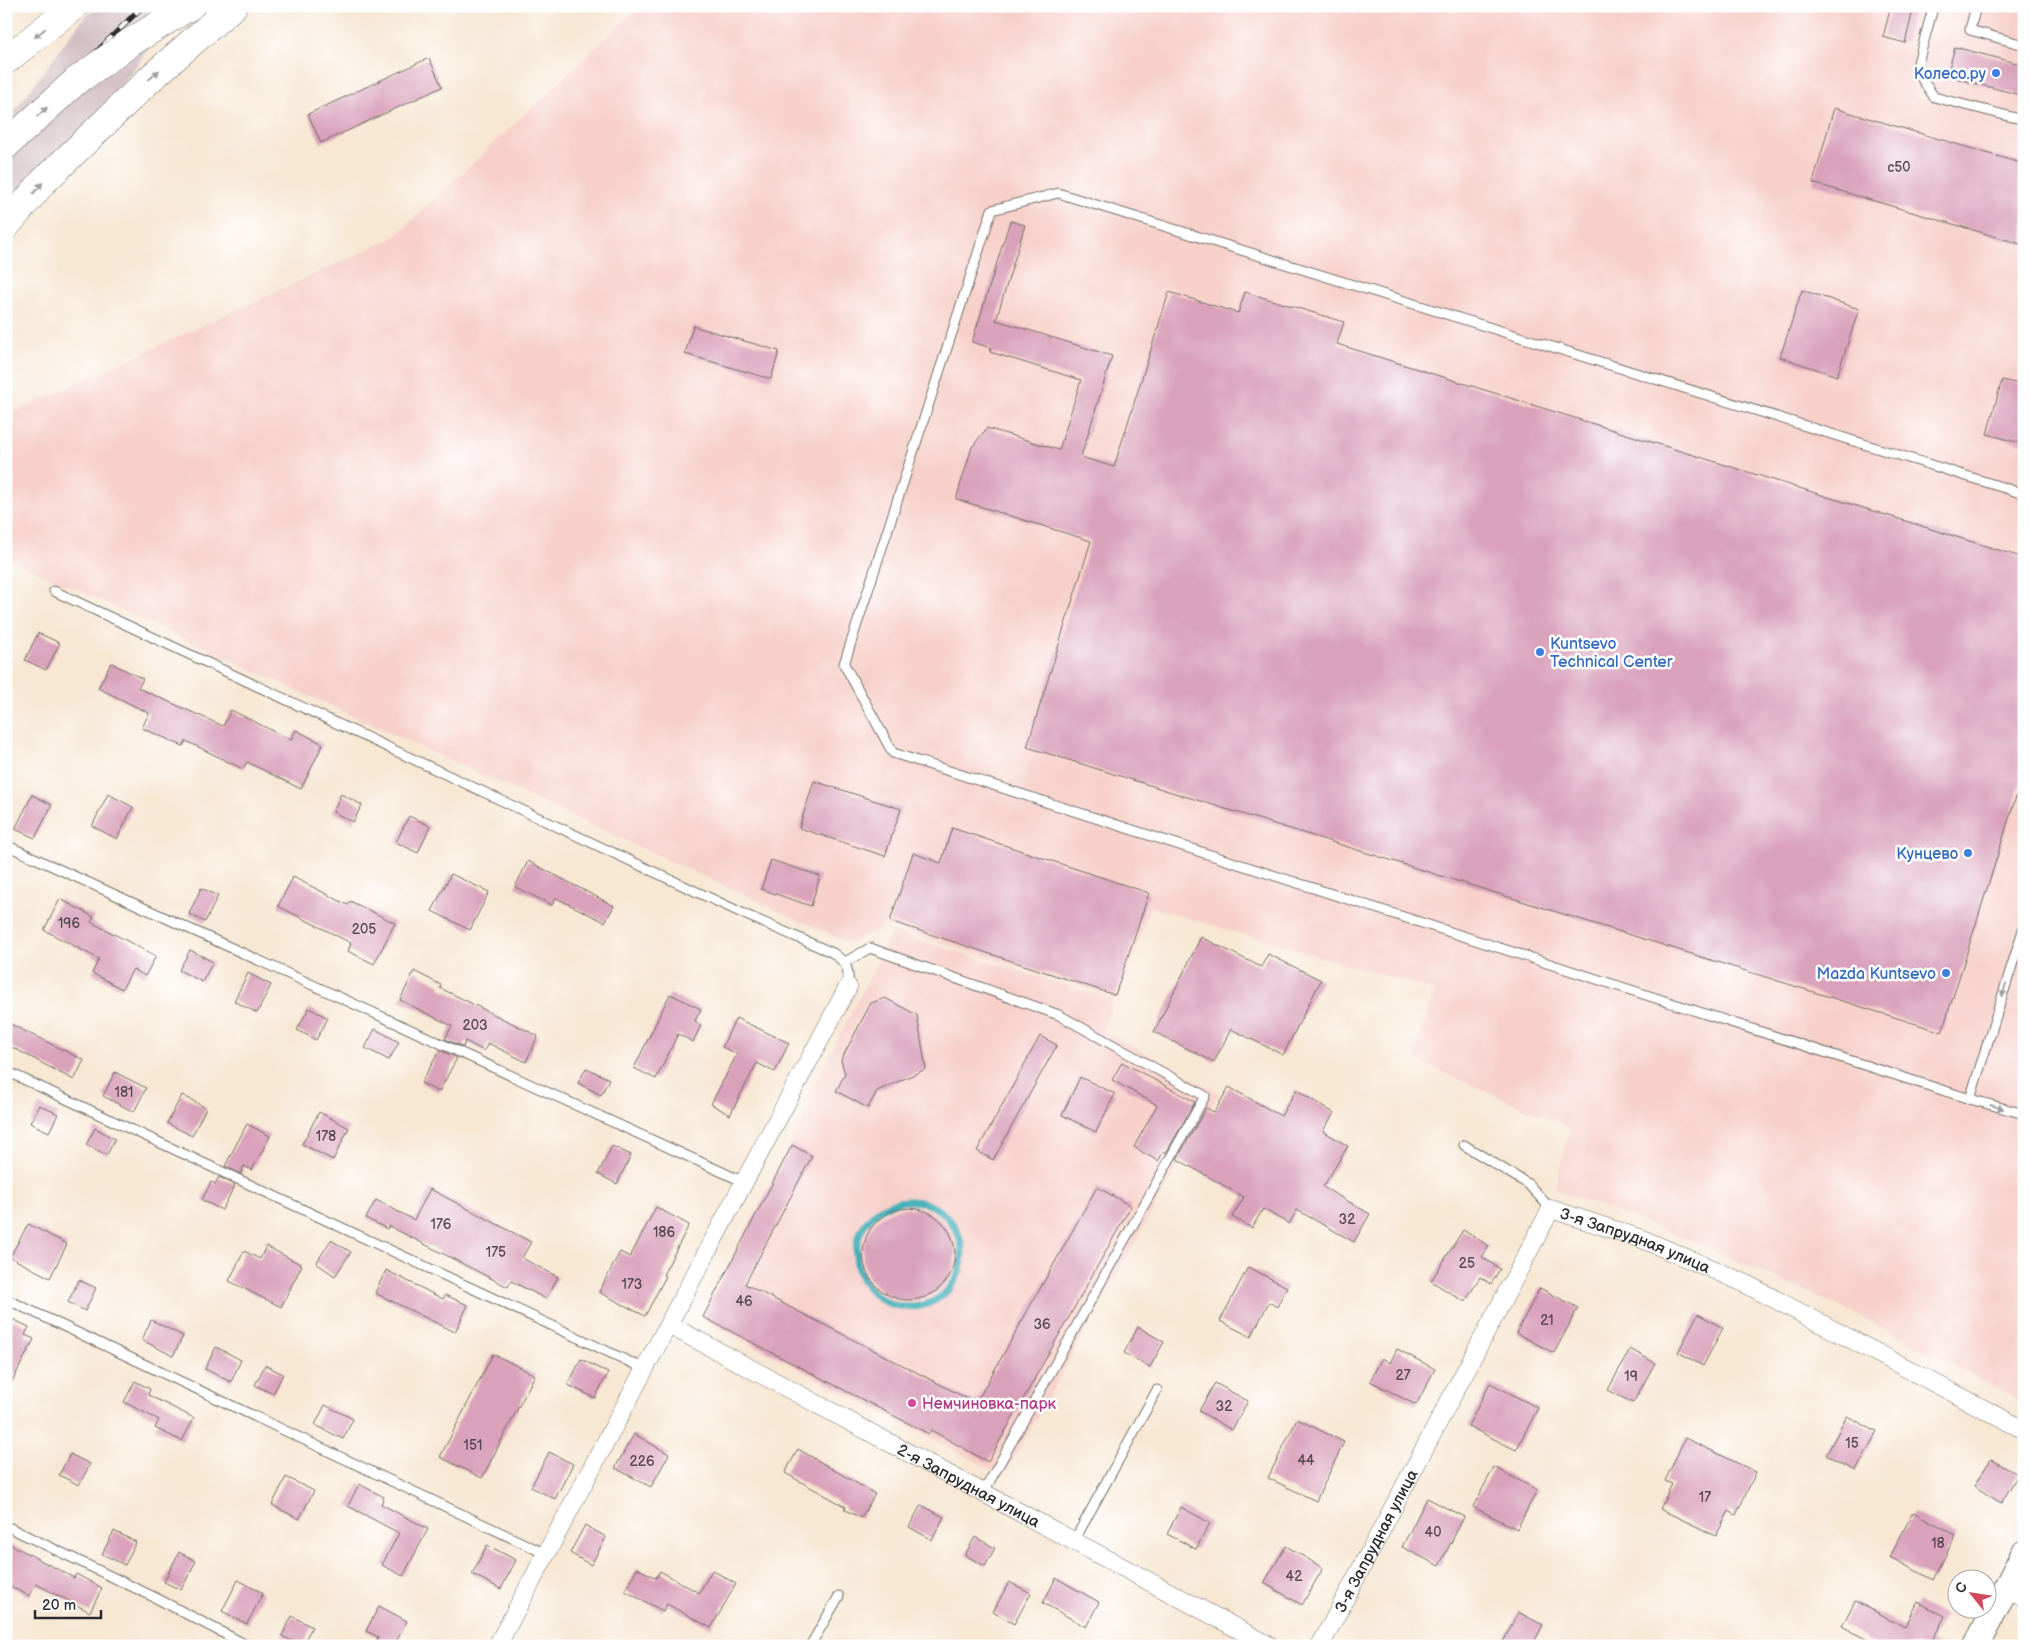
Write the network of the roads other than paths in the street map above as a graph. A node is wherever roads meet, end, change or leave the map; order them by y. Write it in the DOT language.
graph roads {
  1 [pos="74,6"];
  2 [pos="190,6"];
  3 [pos="233,6"];
  4 [pos="1937,6"];
  5 [pos="1976,6"];
  6 [pos="2024,45"];
  7 [pos="6,60"];
  8 [pos="2024,120"];
  9 [pos="6,145"];
  10 [pos="6,226"];
  11 [pos="2024,494"];
  12 [pos="54,591"];
  13 [pos="6,845"];
  14 [pos="2024,927"];
  15 [pos="845,962"];
  16 [pos="848,987"];
  17 [pos="6,1071"];
  18 [pos="1970,1099"];
  19 [pos="2024,1114"];
  20 [pos="1464,1145"];
  21 [pos="744,1182"];
  22 [pos="1551,1209"];
  23 [pos="6,1299"];
  24 [pos="669,1325"];
  25 [pos="645,1369"];
  26 [pos="1157,1390"];
  27 [pos="2024,1430"];
  28 [pos="983,1493"];
  29 [pos="6,1526"];
  30 [pos="1074,1541"];
  31 [pos="2024,1553"];
  32 [pos="546,1554"];
  33 [pos="2015,1592"];
  34 [pos="839,1596"];
  35 [pos="248,1646"];
  36 [pos="497,1646"];
  37 [pos="810,1646"];
  38 [pos="1270,1646"];
  39 [pos="1320,1646"];
  40 [pos="1976,1646"];
  1 -- 7 [label="main road, one-way"];
  9 -- 2 [label="main road, one-way, bridge"];
  10 -- 3 [label="main road, one-way"];
  4 -- 8 [label="lane"];
  5 -- 6 [label="lane"];
  11 -- 18 [label="lane"];
  12 -- 15 [label="lane"];
  13 -- 21 [label="lane"];
  14 -- 18 [label="lane, one-way"];
  15 -- 16 [label="lane"];
  15 -- 28 [label="lane"];
  16 -- 21 [label="street"];
  17 -- 25 [label="lane"];
  18 -- 19 [label="lane, one-way"];
  20 -- 22 [label="lane"];
  21 -- 24 [label="street"];
  22 -- 27 [label="street, 3-я Запрудная улица"];
  22 -- 39 [label="street, 3-я Запрудная улица"];
  23 -- 32 [label="lane"];
  24 -- 25 [label="street"];
  24 -- 28 [label="street, 2-я Запрудная улица"];
  25 -- 32 [label="street"];
  26 -- 30 [label="lane"];
  28 -- 30 [label="street, 2-я Запрудная улица"];
  29 -- 35 [label="lane"];
  30 -- 38 [label="street, 2-я Запрудная улица"];
  31 -- 33 [label="street"];
  32 -- 36 [label="street"];
  33 -- 40 [label="street"];
  34 -- 37 [label="lane"];
}
